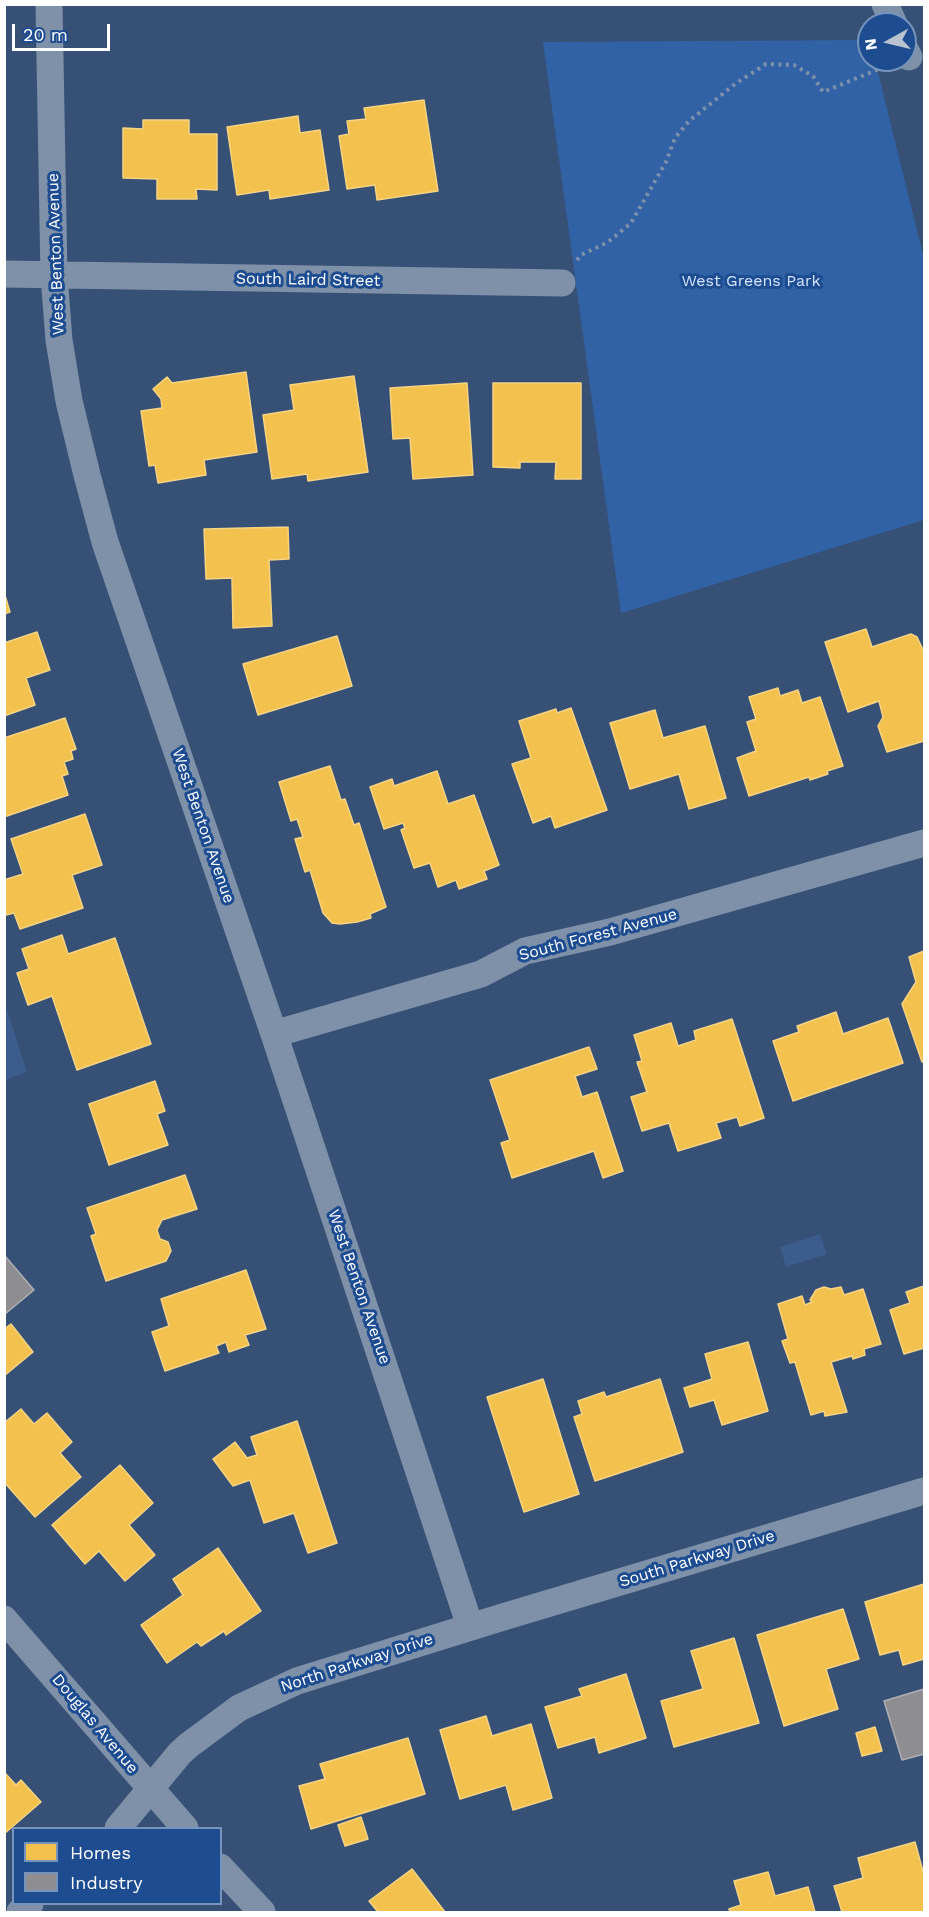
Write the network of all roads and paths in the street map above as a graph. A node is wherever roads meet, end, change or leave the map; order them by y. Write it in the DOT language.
graph roads {
  1 [pos="49,4"];
  2 [pos="872,72"];
  3 [pos="4,274"];
  4 [pos="54,276"];
  5 [pos="562,283"];
  6 [pos="924,843"];
  7 [pos="274,1034"];
  8 [pos="924,1491"];
  9 [pos="4,1619"];
  10 [pos="470,1626"];
  11 [pos="150,1789"];
  12 [pos="119,1827"];
  13 [pos="184,1827"];
  14 [pos="222,1869"];
  15 [pos="262,1912"];
  1 -- 4 [label="street, West Benton Avenue"];
  2 -- 5 [label="path"];
  3 -- 4 [label="street, South Laird Street"];
  4 -- 5 [label="street, South Laird Street"];
  4 -- 7 [label="street, West Benton Avenue"];
  6 -- 7 [label="street, South Forest Avenue"];
  7 -- 10 [label="street, West Benton Avenue"];
  8 -- 10 [label="street, South Parkway Drive"];
  9 -- 11 [label="street, Douglas Avenue"];
  10 -- 11 [label="street, North Parkway Drive"];
  11 -- 12 [label="street, North Parkway Drive"];
  11 -- 13 [label="street, Douglas Avenue"];
  14 -- 15 [label="street"];
}
